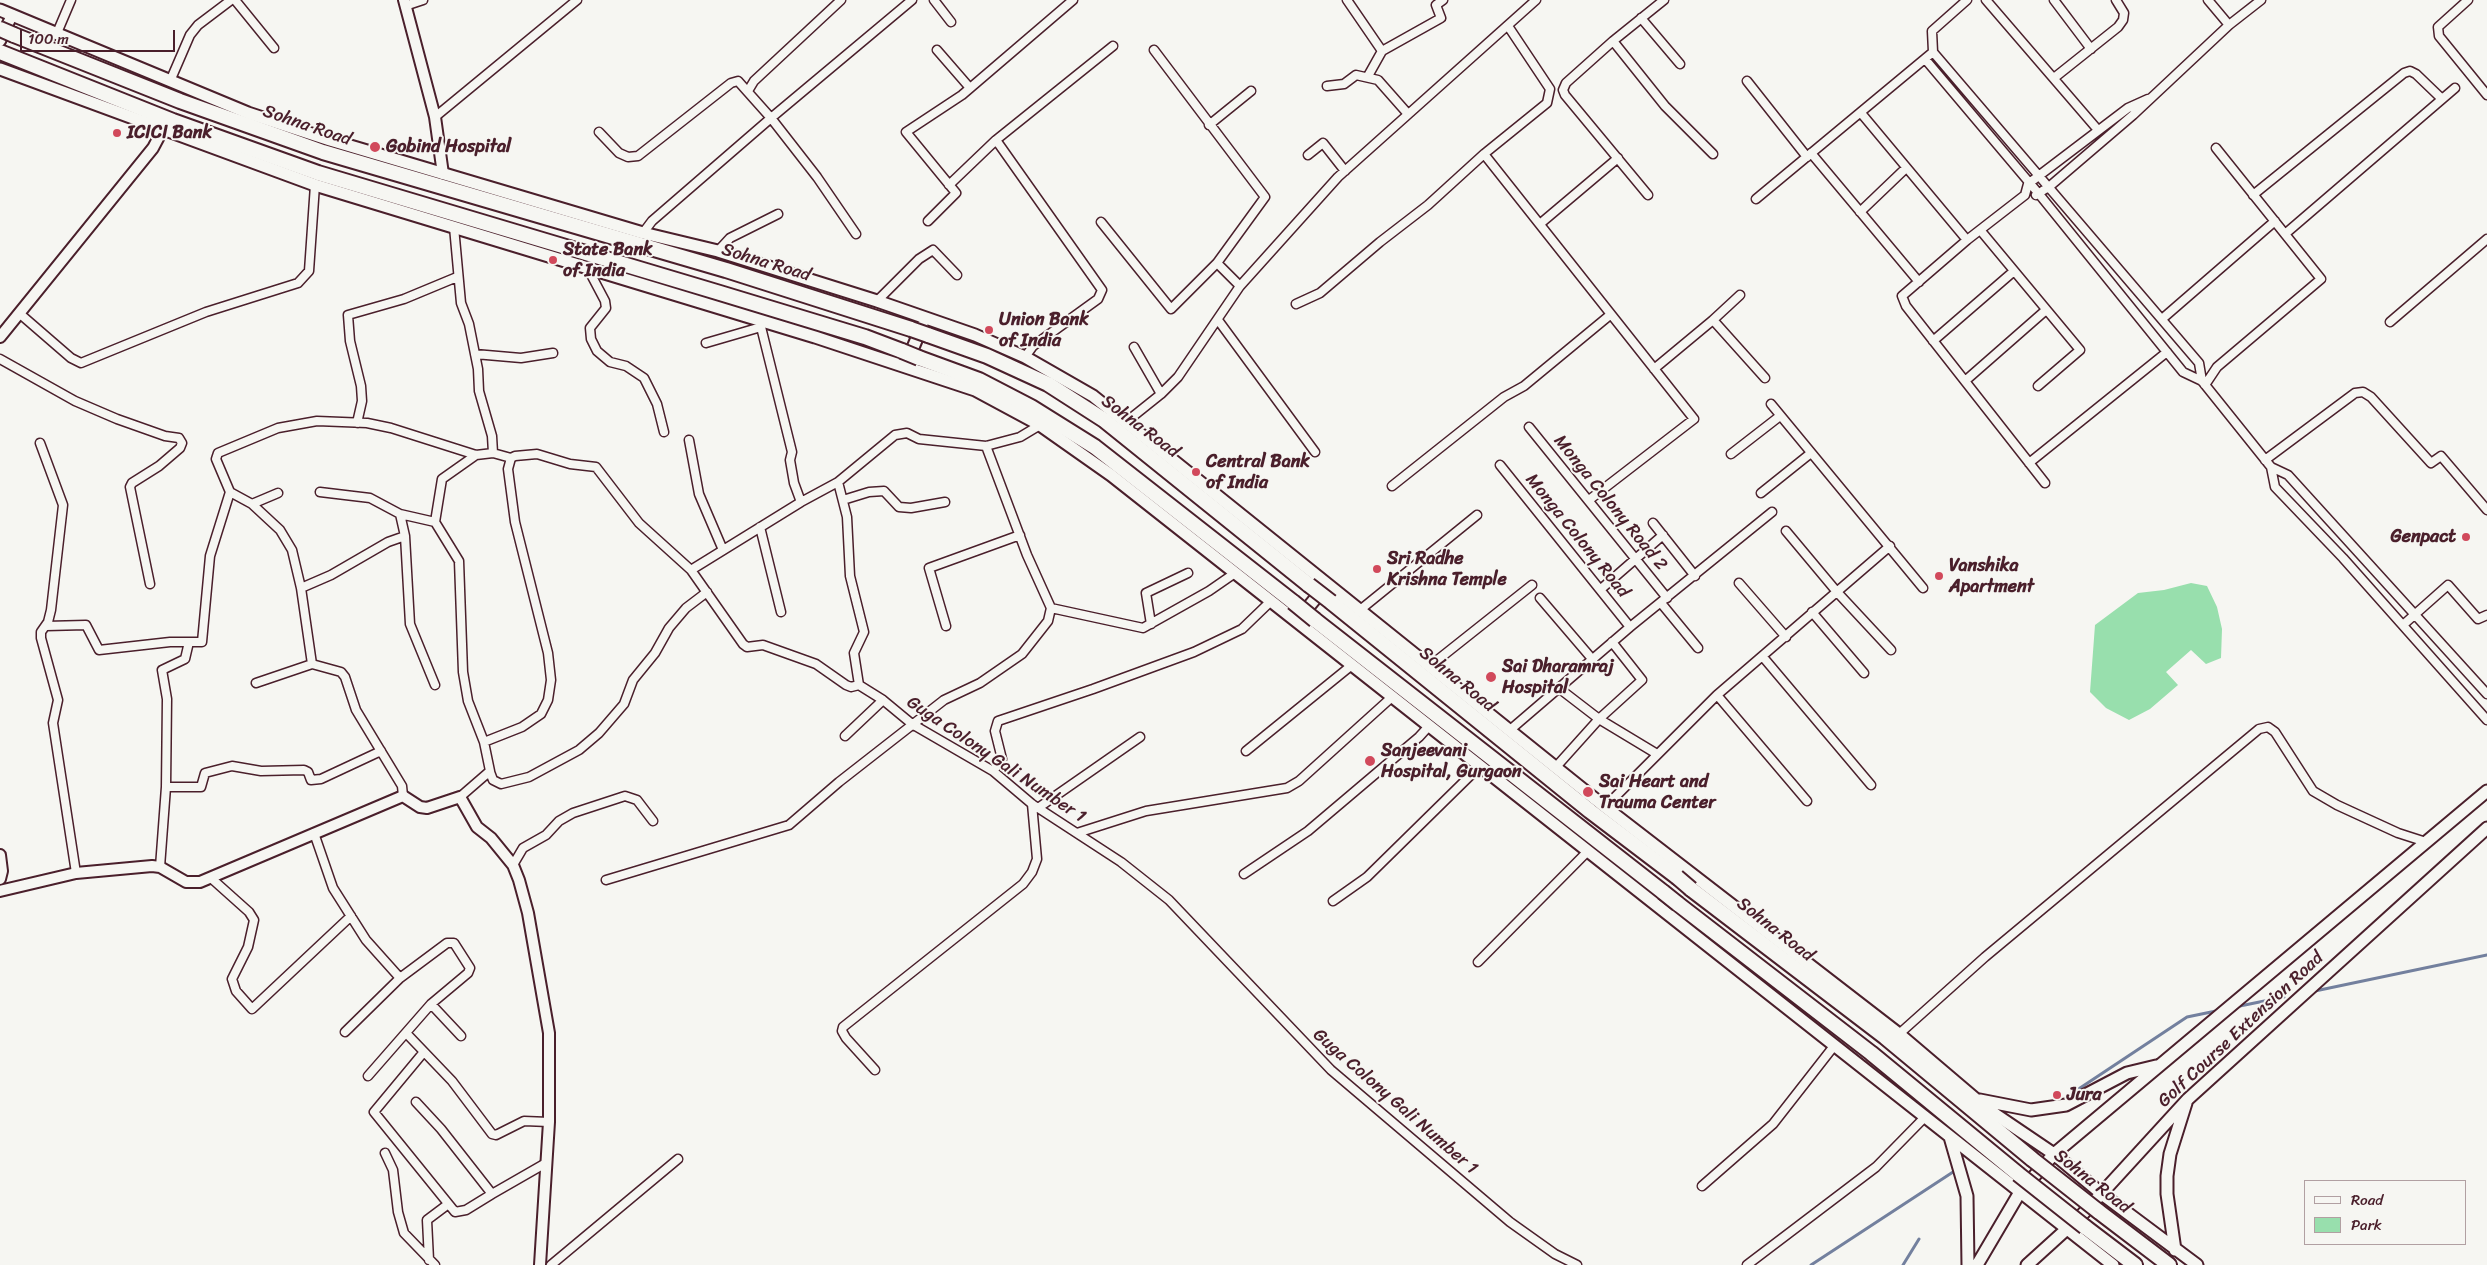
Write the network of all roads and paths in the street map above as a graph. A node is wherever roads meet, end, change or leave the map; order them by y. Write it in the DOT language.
graph roads {
  1 [pos="71,0"];
  2 [pos="231,0"];
  3 [pos="235,0"];
  4 [pos="423,0"];
  5 [pos="577,0"];
  6 [pos="841,0"];
  7 [pos="912,0"];
  8 [pos="934,0"];
  9 [pos="1073,0"];
  10 [pos="1347,0"];
  11 [pos="1443,0"];
  12 [pos="1536,0"];
  13 [pos="1664,0"];
  14 [pos="1986,0"];
  15 [pos="2054,0"];
  16 [pos="2116,0"];
  17 [pos="2208,0"];
  18 [pos="2261,0"];
  19 [pos="2468,0"];
  20 [pos="1964,1"];
  21 [pos="404,3"];
  22 [pos="0,10"];
  23 [pos="12,15"];
  24 [pos="1641,18"];
  25 [pos="951,22"];
  26 [pos="2229,25"];
  27 [pos="1508,26"];
  28 [pos="0,29"];
  29 [pos="57,33"];
  30 [pos="1613,41"];
  31 [pos="1113,46"];
  32 [pos="274,48"];
  33 [pos="2091,48"];
  34 [pos="2,49"];
  35 [pos="937,50"];
  36 [pos="1154,50"];
  37 [pos="1382,51"];
  38 [pos="1933,52"];
  39 [pos="1925,59"];
  40 [pos="1680,64"];
  41 [pos="0,69"];
  42 [pos="1368,76"];
  43 [pos="2054,78"];
  44 [pos="171,79"];
  45 [pos="1747,81"];
  46 [pos="1328,86"];
  47 [pos="970,88"];
  48 [pos="2455,88"];
  49 [pos="748,91"];
  50 [pos="1251,91"];
  51 [pos="2487,96"];
  52 [pos="2148,99"];
  53 [pos="2442,99"];
  54 [pos="1861,113"];
  55 [pos="1408,114"];
  56 [pos="435,117"];
  57 [pos="771,118"];
  58 [pos="1209,124"];
  59 [pos="162,130"];
  60 [pos="2098,130"];
  61 [pos="599,132"];
  62 [pos="996,140"];
  63 [pos="2216,148"];
  64 [pos="1484,154"];
  65 [pos="1714,154"];
  66 [pos="1308,155"];
  67 [pos="1809,155"];
  68 [pos="1618,158"];
  69 [pos="1906,168"];
  70 [pos="1345,171"];
  71 [pos="444,174"];
  72 [pos="2040,175"];
  73 [pos="949,184"];
  74 [pos="2028,184"];
  75 [pos="315,185"];
  76 [pos="2050,186"];
  77 [pos="2039,194"];
  78 [pos="1648,195"];
  79 [pos="2025,195"];
  80 [pos="2253,195"];
  81 [pos="1756,199"];
  82 [pos="1860,212"];
  83 [pos="778,214"];
  84 [pos="928,220"];
  85 [pos="2274,221"];
  86 [pos="1101,222"];
  87 [pos="1541,223"];
  88 [pos="454,227"];
  89 [pos="1980,231"];
  90 [pos="643,233"];
  91 [pos="856,234"];
  92 [pos="2285,234"];
  93 [pos="2487,239"];
  94 [pos="1967,240"];
  95 [pos="718,251"];
  96 [pos="1217,263"];
  97 [pos="587,267"];
  98 [pos="2014,272"];
  99 [pos="957,274"];
  100 [pos="458,278"];
  101 [pos="1919,282"];
  102 [pos="1240,286"];
  103 [pos="1740,295"];
  104 [pos="878,300"];
  105 [pos="1296,304"];
  106 [pos="2046,310"];
  107 [pos="20,313"];
  108 [pos="1610,315"];
  109 [pos="926,318"];
  110 [pos="2162,319"];
  111 [pos="1218,320"];
  112 [pos="1713,320"];
  113 [pos="2390,322"];
  114 [pos="762,324"];
  115 [pos="0,337"];
  116 [pos="1933,341"];
  117 [pos="706,343"];
  118 [pos="1134,347"];
  119 [pos="2166,352"];
  120 [pos="553,353"];
  121 [pos="475,354"];
  122 [pos="1025,357"];
  123 [pos="0,359"];
  124 [pos="906,367"];
  125 [pos="1654,369"];
  126 [pos="1765,378"];
  127 [pos="1965,381"];
  128 [pos="2203,383"];
  129 [pos="2038,386"];
  130 [pos="1161,394"];
  131 [pos="1771,404"];
  132 [pos="1780,416"];
  133 [pos="1126,422"];
  134 [pos="357,423"];
  135 [pos="1040,425"];
  136 [pos="1529,427"];
  137 [pos="664,432"];
  138 [pos="689,440"];
  139 [pos="40,443"];
  140 [pos="986,446"];
  141 [pos="1315,452"];
  142 [pos="493,453"];
  143 [pos="1812,453"];
  144 [pos="1731,454"];
  145 [pos="476,456"];
  146 [pos="511,458"];
  147 [pos="2265,460"];
  148 [pos="2030,463"];
  149 [pos="1500,465"];
  150 [pos="2271,468"];
  151 [pos="838,482"];
  152 [pos="2045,483"];
  153 [pos="1392,486"];
  154 [pos="230,492"];
  155 [pos="320,492"];
  156 [pos="278,493"];
  157 [pos="1761,493"];
  158 [pos="843,500"];
  159 [pos="1589,500"];
  160 [pos="801,502"];
  161 [pos="945,502"];
  162 [pos="252,504"];
  163 [pos="2487,510"];
  164 [pos="1772,512"];
  165 [pos="400,514"];
  166 [pos="1477,515"];
  167 [pos="435,522"];
  168 [pos="1653,523"];
  169 [pos="760,527"];
  170 [pos="1786,531"];
  171 [pos="1020,535"];
  172 [pos="1663,535"];
  173 [pos="405,536"];
  174 [pos="1890,546"];
  175 [pos="723,550"];
  176 [pos="1636,558"];
  177 [pos="691,570"];
  178 [pos="1188,573"];
  179 [pos="1235,573"];
  180 [pos="1695,576"];
  181 [pos="1739,583"];
  182 [pos="150,584"];
  183 [pos="1327,584"];
  184 [pos="1532,585"];
  185 [pos="301,588"];
  186 [pos="1923,588"];
  187 [pos="1601,589"];
  188 [pos="708,592"];
  189 [pos="1837,592"];
  190 [pos="1540,598"];
  191 [pos="1664,601"];
  192 [pos="1271,602"];
  193 [pos="1051,608"];
  194 [pos="1360,610"];
  195 [pos="781,612"];
  196 [pos="1812,612"];
  197 [pos="2415,614"];
  198 [pos="2487,615"];
  199 [pos="1297,622"];
  200 [pos="1151,624"];
  201 [pos="2402,624"];
  202 [pos="46,626"];
  203 [pos="946,626"];
  204 [pos="1630,627"];
  205 [pos="1786,637"];
  206 [pos="2439,641"];
  207 [pos="189,642"];
  208 [pos="1612,642"];
  209 [pos="1698,648"];
  210 [pos="1891,650"];
  211 [pos="2427,652"];
  212 [pos="1763,657"];
  213 [pos="1593,660"];
  214 [pos="312,664"];
  215 [pos="1352,665"];
  216 [pos="1430,666"];
  217 [pos="1864,673"];
  218 [pos="256,682"];
  219 [pos="435,685"];
  220 [pos="858,685"];
  221 [pos="1560,689"];
  222 [pos="2487,694"];
  223 [pos="1717,695"];
  224 [pos="1392,697"];
  225 [pos="882,700"];
  226 [pos="1599,719"];
  227 [pos="2487,720"];
  228 [pos="912,724"];
  229 [pos="1428,726"];
  230 [pos="1510,730"];
  231 [pos="845,736"];
  232 [pos="1140,737"];
  233 [pos="484,742"];
  234 [pos="381,751"];
  235 [pos="1246,751"];
  236 [pos="1657,754"];
  237 [pos="1480,766"];
  238 [pos="1555,768"];
  239 [pos="993,771"];
  240 [pos="490,772"];
  241 [pos="1871,785"];
  242 [pos="166,787"];
  243 [pos="2487,791"];
  244 [pos="403,796"];
  245 [pos="460,797"];
  246 [pos="1807,801"];
  247 [pos="1035,806"];
  248 [pos="1605,807"];
  249 [pos="653,821"];
  250 [pos="2487,828"];
  251 [pos="314,833"];
  252 [pos="1077,833"];
  253 [pos="2426,842"];
  254 [pos="1588,851"];
  255 [pos="0,856"];
  256 [pos="512,865"];
  257 [pos="160,866"];
  258 [pos="76,874"];
  259 [pos="1244,874"];
  260 [pos="1693,874"];
  261 [pos="211,878"];
  262 [pos="0,880"];
  263 [pos="606,880"];
  264 [pos="0,891"];
  265 [pos="1333,901"];
  266 [pos="1660,910"];
  267 [pos="351,916"];
  268 [pos="1478,962"];
  269 [pos="400,978"];
  270 [pos="431,1004"];
  271 [pos="345,1032"];
  272 [pos="407,1034"];
  273 [pos="1899,1034"];
  274 [pos="461,1036"];
  275 [pos="1834,1046"];
  276 [pos="423,1053"];
  277 [pos="2158,1066"];
  278 [pos="875,1070"];
  279 [pos="368,1076"];
  280 [pos="1976,1099"];
  281 [pos="2188,1099"];
  282 [pos="416,1102"];
  283 [pos="1925,1117"];
  284 [pos="549,1122"];
  285 [pos="1950,1137"];
  286 [pos="385,1153"];
  287 [pos="2054,1154"];
  288 [pos="678,1159"];
  289 [pos="546,1163"];
  290 [pos="1702,1186"];
  291 [pos="2020,1192"];
  292 [pos="492,1194"];
  293 [pos="2102,1194"];
  294 [pos="447,1205"];
  295 [pos="2068,1230"];
  296 [pos="2175,1250"];
  297 [pos="432,1263"];
  298 [pos="540,1265"];
  299 [pos="551,1265"];
  300 [pos="1577,1265"];
  301 [pos="1747,1265"];
  302 [pos="1968,1265"];
  303 [pos="1977,1265"];
  304 [pos="2027,1265"];
  305 [pos="2113,1265"];
  306 [pos="2135,1265"];
  307 [pos="2169,1265"];
  308 [pos="2196,1265"];
  1 -- 29 [label="street"];
  2 -- 44 [label="street"];
  3 -- 32 [label="street"];
  4 -- 21 [label="street"];
  5 -- 56 [label="street"];
  6 -- 49 [label="street"];
  7 -- 57 [label="street"];
  8 -- 25 [label="street"];
  9 -- 47 [label="street"];
  10 -- 37 [label="street"];
  11 -- 37 [label="street"];
  12 -- 27 [label="street"];
  13 -- 24 [label="street"];
  14 -- 43 [label="street"];
  15 -- 33 [label="street"];
  16 -- 33 [label="street"];
  17 -- 26 [label="street"];
  18 -- 26 [label="street"];
  19 -- 51 [label="street"];
  20 -- 38 [label="street"];
  21 -- 56 [label="street"];
  22 -- 23 [label="main road"];
  23 -- 29 [label="main road"];
  23 -- 34 [label="street"];
  24 -- 30 [label="street"];
  24 -- 40 [label="street"];
  26 -- 52 [label="street"];
  27 -- 55 [label="street"];
  27 -- 64 [label="street"];
  28 -- 307 [label="highway, Sohna Road, bridge"];
  29 -- 44 [label="main road"];
  30 -- 65 [label="street"];
  30 -- 68 [label="street"];
  31 -- 62 [label="street"];
  33 -- 43 [label="street"];
  34 -- 306 [label="highway, bridge"];
  35 -- 47 [label="street"];
  36 -- 58 [label="street"];
  37 -- 42 [label="street"];
  38 -- 39 [label="street"];
  38 -- 72 [label="street"];
  39 -- 54 [label="street"];
  39 -- 74 [label="street"];
  41 -- 59 [label="main road"];
  42 -- 46 [label="street"];
  42 -- 55 [label="street"];
  43 -- 60 [label="street"];
  44 -- 71 [label="main road"];
  45 -- 67 [label="street"];
  47 -- 73 [label="street"];
  48 -- 53 [label="street"];
  49 -- 57 [label="street"];
  49 -- 61 [label="street"];
  50 -- 58 [label="street"];
  52 -- 60 [label="street"];
  52 -- 76 [label="street"];
  53 -- 80 [label="street"];
  53 -- 92 [label="street"];
  54 -- 67 [label="street"];
  54 -- 69 [label="street"];
  55 -- 70 [label="street"];
  56 -- 71 [label="street"];
  57 -- 90 [label="street"];
  57 -- 91 [label="street"];
  58 -- 96 [label="street"];
  59 -- 75 [label="main road"];
  59 -- 107 [label="street"];
  60 -- 72 [label="street"];
  62 -- 73 [label="street"];
  62 -- 122 [label="street"];
  63 -- 80 [label="street"];
  64 -- 87 [label="street"];
  64 -- 105 [label="street"];
  66 -- 70 [label="street"];
  67 -- 81 [label="street"];
  67 -- 82 [label="street"];
  68 -- 78 [label="street"];
  68 -- 87 [label="street"];
  69 -- 82 [label="street"];
  69 -- 94 [label="street"];
  70 -- 102 [label="street"];
  71 -- 90 [label="main road"];
  72 -- 74 [label="street"];
  72 -- 76 [label="street"];
  73 -- 84 [label="street"];
  74 -- 77 [label="street"];
  74 -- 79 [label="street"];
  75 -- 88 [label="main road"];
  75 -- 107 [label="street"];
  76 -- 77 [label="street"];
  76 -- 110 [label="street"];
  77 -- 79 [label="street"];
  77 -- 119 [label="street"];
  79 -- 89 [label="street"];
  80 -- 85 [label="street"];
  82 -- 101 [label="street"];
  83 -- 95 [label="street"];
  85 -- 92 [label="street"];
  85 -- 110 [label="street"];
  86 -- 96 [label="street"];
  87 -- 108 [label="street"];
  88 -- 97 [label="main road"];
  88 -- 100 [label="street"];
  89 -- 94 [label="street"];
  89 -- 98 [label="street"];
  90 -- 95 [label="main road"];
  92 -- 128 [label="street"];
  93 -- 113 [label="street"];
  94 -- 101 [label="street"];
  95 -- 104 [label="main road"];
  96 -- 102 [label="street"];
  97 -- 114 [label="main road"];
  97 -- 137 [label="street"];
  98 -- 106 [label="street"];
  98 -- 116 [label="street"];
  99 -- 104 [label="street"];
  100 -- 121 [label="street"];
  100 -- 134 [label="street"];
  101 -- 116 [label="street"];
  102 -- 111 [label="street"];
  103 -- 112 [label="street"];
  104 -- 109 [label="main road"];
  106 -- 127 [label="street"];
  106 -- 129 [label="street"];
  107 -- 115 [label="street"];
  108 -- 125 [label="street"];
  108 -- 153 [label="street"];
  109 -- 122 [label="main road"];
  109 -- 124 [label="main road"];
  110 -- 128 [label="street"];
  111 -- 130 [label="street"];
  111 -- 141 [label="street"];
  112 -- 125 [label="street"];
  112 -- 126 [label="street"];
  114 -- 117 [label="street"];
  114 -- 124 [label="main road"];
  114 -- 160 [label="street"];
  116 -- 127 [label="street"];
  118 -- 130 [label="street"];
  119 -- 128 [label="street"];
  119 -- 148 [label="street"];
  120 -- 121 [label="street"];
  121 -- 142 [label="street"];
  122 -- 133 [label="main road"];
  123 -- 182 [label="street"];
  124 -- 135 [label="main road"];
  125 -- 159 [label="street"];
  127 -- 148 [label="street"];
  128 -- 147 [label="street"];
  130 -- 133 [label="street"];
  131 -- 132 [label="street"];
  132 -- 143 [label="street"];
  132 -- 144 [label="street"];
  133 -- 183 [label="main road"];
  134 -- 145 [label="street"];
  134 -- 154 [label="street"];
  135 -- 140 [label="street"];
  135 -- 179 [label="main road"];
  136 -- 159 [label="street, Monga Colony Road 2"];
  138 -- 175 [label="street"];
  139 -- 202 [label="street"];
  140 -- 151 [label="street"];
  140 -- 171 [label="street"];
  142 -- 145 [label="street"];
  142 -- 146 [label="street"];
  143 -- 157 [label="street"];
  143 -- 174 [label="street"];
  145 -- 167 [label="street"];
  146 -- 177 [label="street, Guga Colony Gali Number 1"];
  146 -- 233 [label="street"];
  147 -- 150 [label="street"];
  147 -- 163 [label="street"];
  148 -- 152 [label="street"];
  149 -- 187 [label="street, Monga Colony Road"];
  150 -- 197 [label="street"];
  150 -- 201 [label="street"];
  151 -- 158 [label="street"];
  151 -- 160 [label="street"];
  154 -- 162 [label="street"];
  154 -- 207 [label="street"];
  155 -- 165 [label="street"];
  156 -- 162 [label="street"];
  158 -- 161 [label="street"];
  158 -- 220 [label="street"];
  159 -- 176 [label="street, Monga Colony Road 2"];
  160 -- 169 [label="street"];
  162 -- 185 [label="street"];
  164 -- 180 [label="street"];
  165 -- 167 [label="street"];
  165 -- 173 [label="street"];
  166 -- 194 [label="street"];
  167 -- 233 [label="street"];
  168 -- 172 [label="street"];
  169 -- 175 [label="street"];
  169 -- 195 [label="street"];
  170 -- 189 [label="street"];
  171 -- 193 [label="street"];
  171 -- 203 [label="street"];
  172 -- 176 [label="street"];
  172 -- 180 [label="street"];
  173 -- 185 [label="street"];
  173 -- 219 [label="street"];
  174 -- 186 [label="street"];
  174 -- 189 [label="street"];
  175 -- 177 [label="street"];
  176 -- 187 [label="street"];
  176 -- 191 [label="street, Monga Colony Road 2"];
  177 -- 188 [label="street, Guga Colony Gali Number 1"];
  178 -- 200 [label="street"];
  179 -- 192 [label="main road"];
  179 -- 200 [label="street"];
  180 -- 191 [label="street"];
  181 -- 205 [label="street"];
  183 -- 194 [label="main road"];
  183 -- 199 [label="main road"];
  184 -- 216 [label="street"];
  185 -- 214 [label="street"];
  187 -- 204 [label="street, Monga Colony Road"];
  188 -- 220 [label="street, Guga Colony Gali Number 1"];
  188 -- 240 [label="street"];
  189 -- 196 [label="street"];
  189 -- 210 [label="street"];
  190 -- 213 [label="street"];
  191 -- 204 [label="street"];
  191 -- 209 [label="street, Monga Colony Road 2"];
  192 -- 199 [label="main road"];
  192 -- 239 [label="street"];
  193 -- 200 [label="street"];
  193 -- 228 [label="street"];
  194 -- 216 [label="main road"];
  196 -- 205 [label="street"];
  196 -- 217 [label="street"];
  197 -- 198 [label="street"];
  197 -- 201 [label="street"];
  197 -- 206 [label="street"];
  199 -- 215 [label="main road"];
  201 -- 211 [label="street"];
  202 -- 207 [label="street"];
  202 -- 258 [label="street"];
  204 -- 208 [label="street"];
  205 -- 212 [label="street"];
  206 -- 211 [label="street"];
  206 -- 222 [label="street"];
  207 -- 242 [label="street"];
  208 -- 213 [label="street"];
  208 -- 226 [label="street"];
  211 -- 227 [label="street"];
  212 -- 223 [label="street"];
  212 -- 241 [label="street"];
  213 -- 221 [label="street"];
  214 -- 218 [label="street"];
  214 -- 234 [label="street"];
  215 -- 224 [label="main road"];
  215 -- 235 [label="street"];
  216 -- 230 [label="main road"];
  220 -- 225 [label="street, Guga Colony Gali Number 1"];
  221 -- 226 [label="street"];
  221 -- 230 [label="street"];
  223 -- 236 [label="street"];
  223 -- 246 [label="street"];
  224 -- 229 [label="main road"];
  224 -- 252 [label="street"];
  225 -- 228 [label="street, Guga Colony Gali Number 1"];
  225 -- 231 [label="street"];
  226 -- 236 [label="street"];
  226 -- 238 [label="street"];
  228 -- 239 [label="street, Guga Colony Gali Number 1"];
  228 -- 263 [label="street"];
  229 -- 237 [label="main road"];
  229 -- 259 [label="street"];
  230 -- 238 [label="main road"];
  232 -- 247 [label="street"];
  233 -- 240 [label="street"];
  234 -- 242 [label="street"];
  234 -- 244 [label="street"];
  236 -- 248 [label="street"];
  237 -- 254 [label="main road"];
  237 -- 265 [label="street"];
  238 -- 248 [label="main road"];
  239 -- 247 [label="street, Guga Colony Gali Number 1"];
  240 -- 245 [label="street"];
  242 -- 257 [label="street"];
  243 -- 253 [label="main road, Golf Course Extension Road"];
  244 -- 245 [label="street"];
  244 -- 251 [label="street"];
  245 -- 256 [label="street"];
  247 -- 252 [label="street, Guga Colony Gali Number 1"];
  247 -- 278 [label="street"];
  248 -- 260 [label="main road"];
  249 -- 256 [label="street"];
  250 -- 281 [label="main road, Golf Course Extension Road"];
  251 -- 261 [label="street"];
  251 -- 267 [label="street"];
  252 -- 300 [label="street, Guga Colony Gali Number 1"];
  253 -- 273 [label="street"];
  253 -- 277 [label="main road, Golf Course Extension Road"];
  254 -- 266 [label="main road"];
  254 -- 268 [label="street"];
  255 -- 262 [label="street"];
  256 -- 284 [label="street"];
  257 -- 258 [label="street"];
  257 -- 261 [label="street"];
  258 -- 264 [label="street"];
  260 -- 266 [label="main road"];
  260 -- 273 [label="main road"];
  261 -- 267 [label="street"];
  266 -- 275 [label="main road"];
  267 -- 269 [label="street"];
  269 -- 270 [label="street"];
  269 -- 271 [label="street"];
  270 -- 272 [label="street"];
  270 -- 274 [label="street"];
  272 -- 276 [label="street"];
  272 -- 279 [label="street"];
  273 -- 280 [label="main road"];
  275 -- 283 [label="main road"];
  275 -- 290 [label="street"];
  276 -- 284 [label="street"];
  276 -- 294 [label="street"];
  277 -- 280 [label="main road"];
  277 -- 287 [label="main road, Golf Course Extension Road"];
  280 -- 287 [label="main road"];
  281 -- 293 [label="main road, Golf Course Extension Road"];
  281 -- 296 [label="main road"];
  282 -- 292 [label="street"];
  283 -- 285 [label="main road"];
  283 -- 301 [label="street"];
  284 -- 289 [label="street"];
  285 -- 291 [label="main road"];
  285 -- 302 [label="main road"];
  286 -- 297 [label="street"];
  287 -- 291 [label="main road, Golf Course Extension Road"];
  287 -- 293 [label="main road"];
  288 -- 299 [label="street"];
  289 -- 292 [label="street"];
  289 -- 298 [label="street"];
  291 -- 295 [label="main road"];
  291 -- 303 [label="main road, Golf Course Extension Road"];
  292 -- 294 [label="street"];
  293 -- 295 [label="main road, Golf Course Extension Road"];
  293 -- 296 [label="main road"];
  294 -- 297 [label="street"];
  295 -- 304 [label="main road, Golf Course Extension Road"];
  295 -- 305 [label="main road"];
  296 -- 308 [label="main road"];
}
